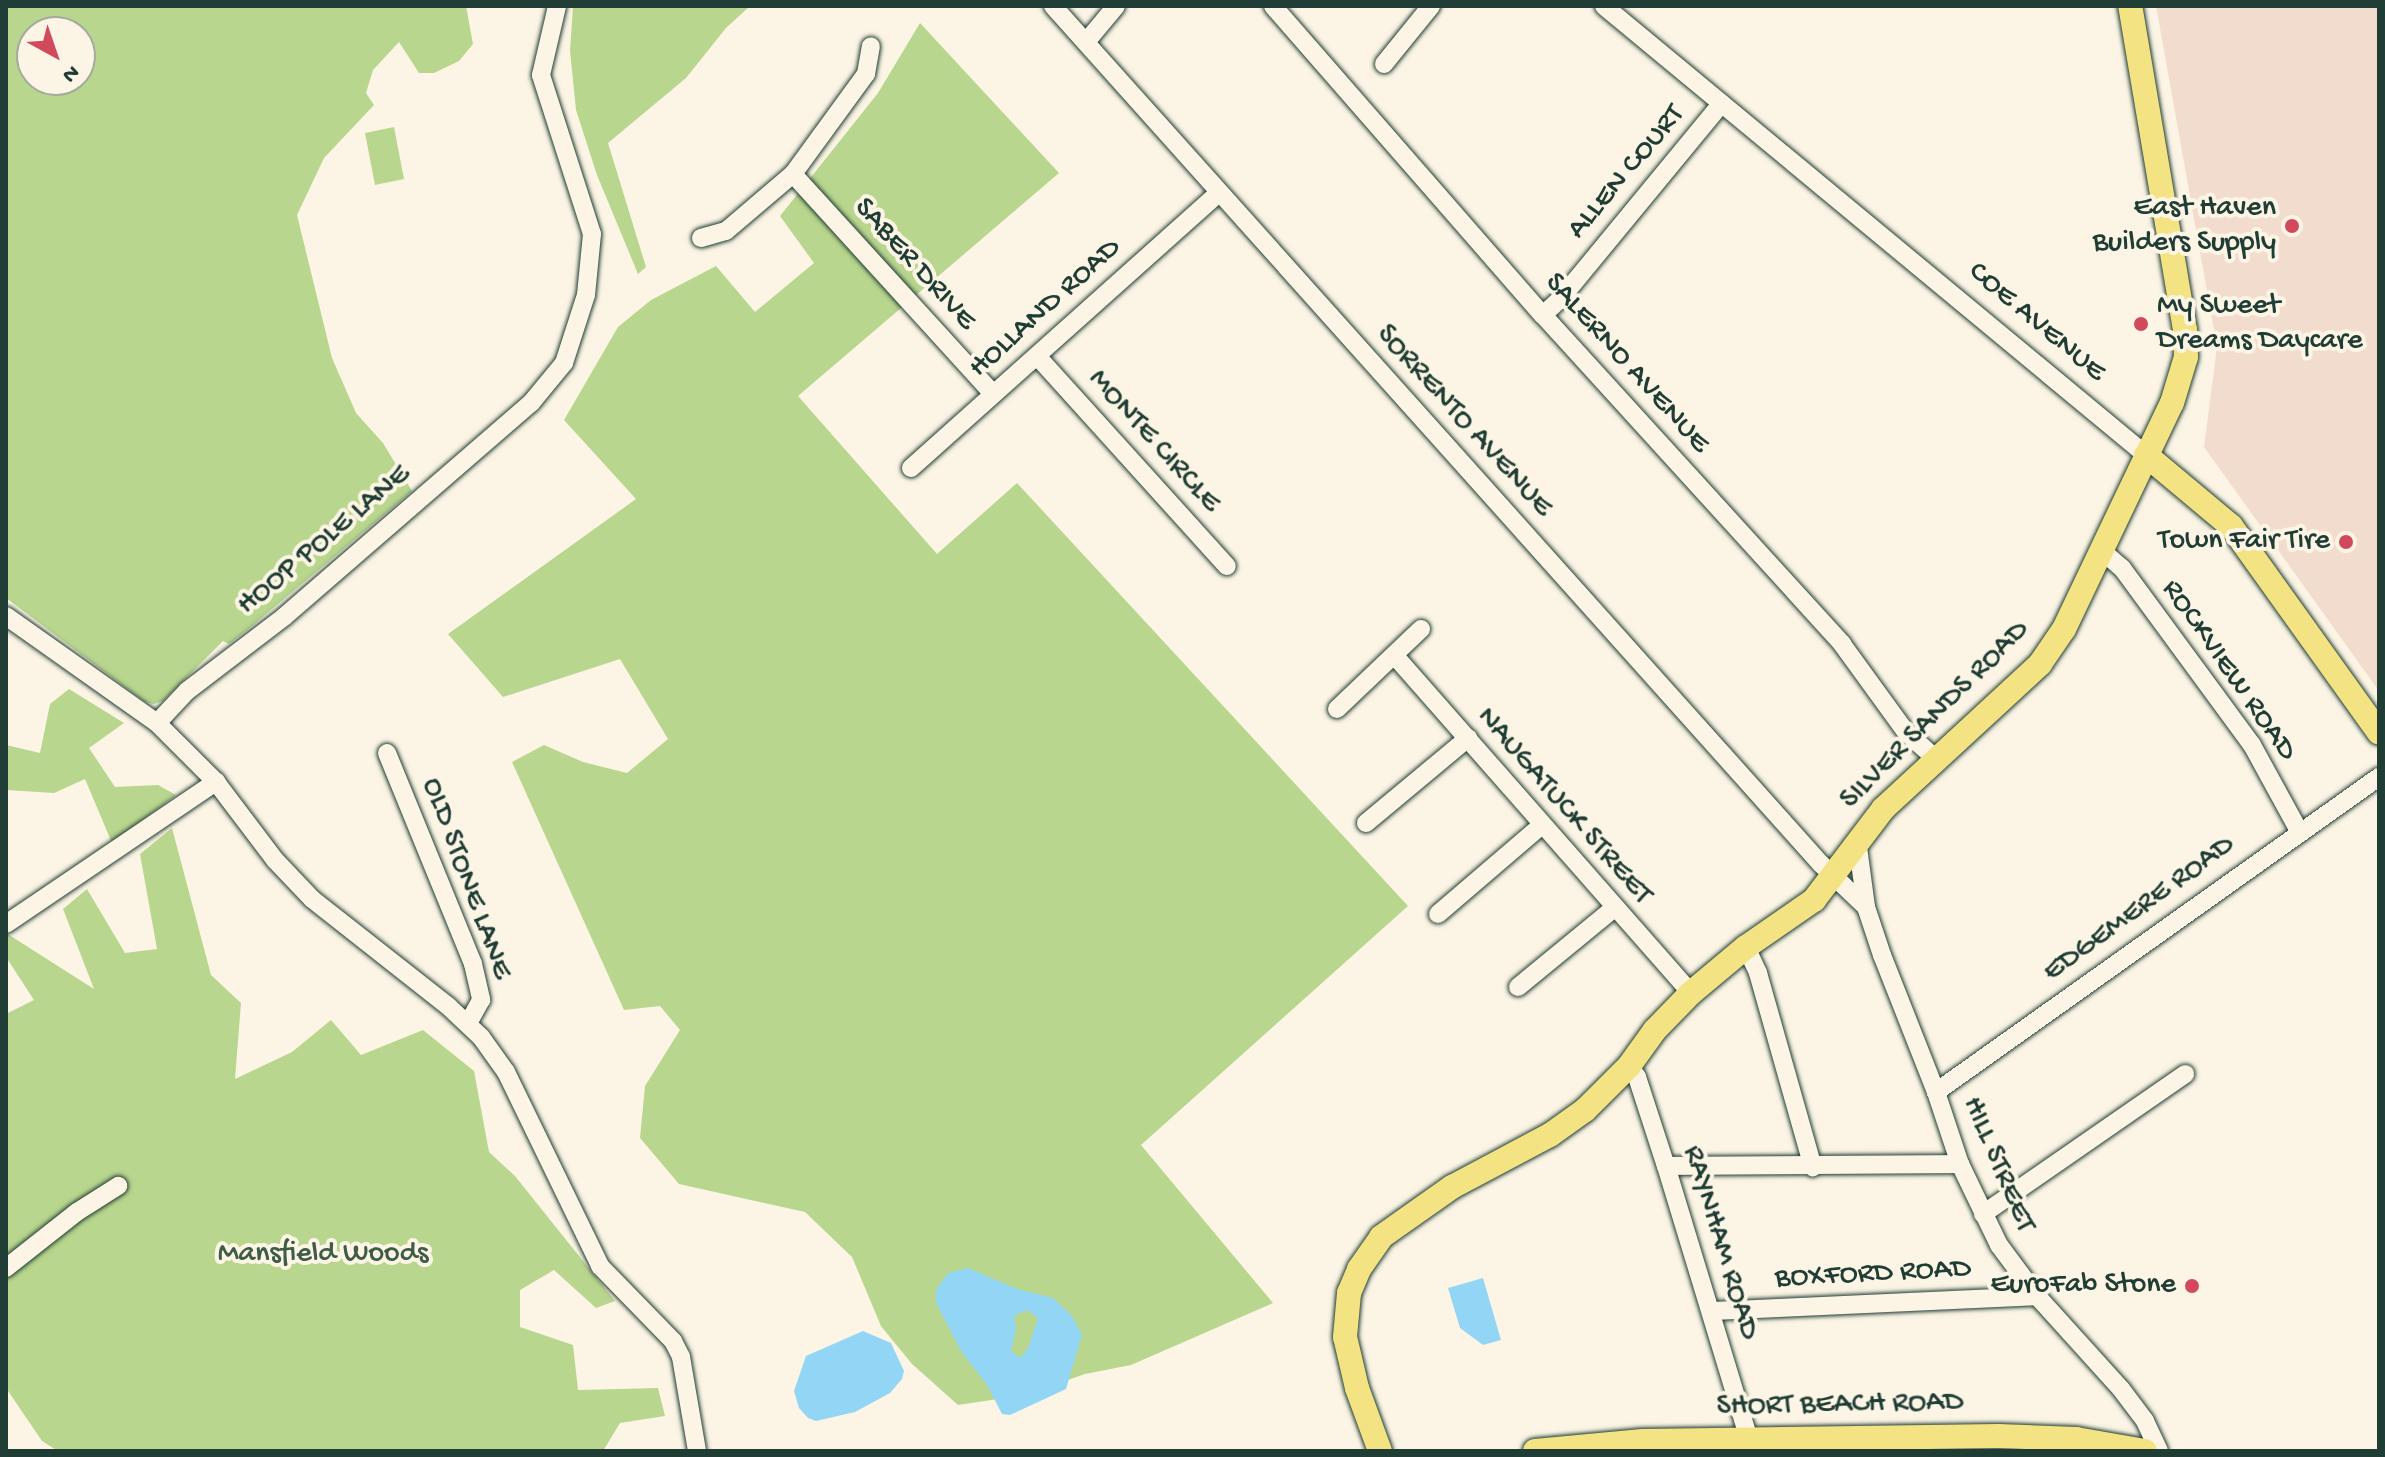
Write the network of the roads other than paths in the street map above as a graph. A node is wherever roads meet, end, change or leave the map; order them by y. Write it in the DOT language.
graph roads {
  1 [pos="557,6"];
  2 [pos="1053,6"];
  3 [pos="1116,6"];
  4 [pos="1273,6"];
  5 [pos="1431,6"];
  6 [pos="1604,6"];
  7 [pos="2130,6"];
  8 [pos="1086,42"];
  9 [pos="871,46"];
  10 [pos="1384,64"];
  11 [pos="1722,103"];
  12 [pos="793,174"];
  13 [pos="1219,193"];
  14 [pos="701,238"];
  15 [pos="1543,315"];
  16 [pos="1037,356"];
  17 [pos="993,394"];
  18 [pos="2146,455"];
  19 [pos="911,468"];
  20 [pos="2101,550"];
  21 [pos="1227,566"];
  22 [pos="6,616"];
  23 [pos="1421,629"];
  24 [pos="1395,656"];
  25 [pos="1337,709"];
  26 [pos="157,723"];
  27 [pos="2379,733"];
  28 [pos="1468,738"];
  29 [pos="387,753"];
  30 [pos="1936,759"];
  31 [pos="2379,777"];
  32 [pos="216,782"];
  33 [pos="1366,823"];
  34 [pos="1542,825"];
  35 [pos="2299,831"];
  36 [pos="1857,840"];
  37 [pos="1833,874"];
  38 [pos="1866,907"];
  39 [pos="1613,909"];
  40 [pos="1438,914"];
  41 [pos="6,924"];
  42 [pos="1746,947"];
  43 [pos="1518,987"];
  44 [pos="1691,993"];
  45 [pos="468,1023"];
  46 [pos="1629,1066"];
  47 [pos="2185,1074"];
  48 [pos="1936,1092"];
  49 [pos="1960,1164"];
  50 [pos="1666,1166"];
  51 [pos="1813,1167"];
  52 [pos="118,1186"];
  53 [pos="1983,1214"];
  54 [pos="6,1268"];
  55 [pos="2037,1296"];
  56 [pos="1711,1311"];
  57 [pos="1749,1440"];
  58 [pos="1841,1445"];
  59 [pos="697,1451"];
  60 [pos="1380,1451"];
  61 [pos="1535,1451"];
  62 [pos="2145,1451"];
  63 [pos="2159,1451"];
  1 -- 26 [label="street, HOOP POLE LANE"];
  2 -- 8 [label="street, SORRENTO AVENUE"];
  3 -- 8 [label="street"];
  4 -- 15 [label="street, SALERNO AVENUE"];
  5 -- 10 [label="street"];
  6 -- 11 [label="street, COE AVENUE"];
  7 -- 18 [label="main road, SILVER SANDS ROAD"];
  8 -- 13 [label="street, SORRENTO AVENUE"];
  9 -- 12 [label="street"];
  11 -- 15 [label="street, ALLEN COURT"];
  11 -- 18 [label="street, COE AVENUE"];
  12 -- 14 [label="street"];
  12 -- 17 [label="street, SABER DRIVE"];
  13 -- 16 [label="street, HOLLAND ROAD"];
  13 -- 37 [label="street, SORRENTO AVENUE"];
  15 -- 30 [label="street, SALERNO AVENUE"];
  16 -- 17 [label="street, HOLLAND ROAD"];
  16 -- 21 [label="street, MONTE CIRCLE"];
  17 -- 19 [label="street, HOLLAND ROAD"];
  18 -- 20 [label="main road, SILVER SANDS ROAD"];
  18 -- 27 [label="main road, COE AVENUE"];
  20 -- 30 [label="main road, SILVER SANDS ROAD"];
  20 -- 35 [label="street, ROCKVIEW ROAD"];
  22 -- 26 [label="street"];
  23 -- 24 [label="street"];
  24 -- 25 [label="street"];
  24 -- 28 [label="street, NAUGATUCK STREET"];
  26 -- 32 [label="street"];
  28 -- 33 [label="street"];
  28 -- 34 [label="street, NAUGATUCK STREET"];
  29 -- 45 [label="street, OLD STONE LANE"];
  30 -- 36 [label="main road, SILVER SANDS ROAD"];
  31 -- 35 [label="street, EDGEMERE ROAD"];
  32 -- 41 [label="street"];
  32 -- 45 [label="street"];
  34 -- 39 [label="street, NAUGATUCK STREET"];
  34 -- 40 [label="street"];
  35 -- 48 [label="street, EDGEMERE ROAD"];
  36 -- 37 [label="main road, SILVER SANDS ROAD"];
  36 -- 38 [label="street, HILL STREET"];
  37 -- 38 [label="street, HILL STREET"];
  37 -- 42 [label="main road, SILVER SANDS ROAD"];
  38 -- 48 [label="street, HILL STREET"];
  39 -- 43 [label="street"];
  39 -- 44 [label="street, NAUGATUCK STREET"];
  42 -- 44 [label="main road, SILVER SANDS ROAD"];
  42 -- 51 [label="street"];
  44 -- 46 [label="main road, SILVER SANDS ROAD"];
  45 -- 59 [label="street"];
  46 -- 50 [label="street, RAYNHAM ROAD"];
  46 -- 60 [label="main road, SILVER SANDS ROAD"];
  47 -- 53 [label="street"];
  48 -- 49 [label="street, HILL STREET"];
  49 -- 51 [label="street"];
  49 -- 53 [label="street, HILL STREET"];
  50 -- 51 [label="street"];
  50 -- 56 [label="street, RAYNHAM ROAD"];
  52 -- 54 [label="street"];
  53 -- 55 [label="street, HILL STREET"];
  55 -- 56 [label="street, BOXFORD ROAD"];
  55 -- 63 [label="street, HILL STREET"];
  56 -- 57 [label="street, RAYNHAM ROAD"];
  57 -- 58 [label="main road, SHORT BEACH ROAD"];
  57 -- 61 [label="main road, SHORT BEACH ROAD"];
  58 -- 62 [label="main road, SHORT BEACH ROAD"];
}
